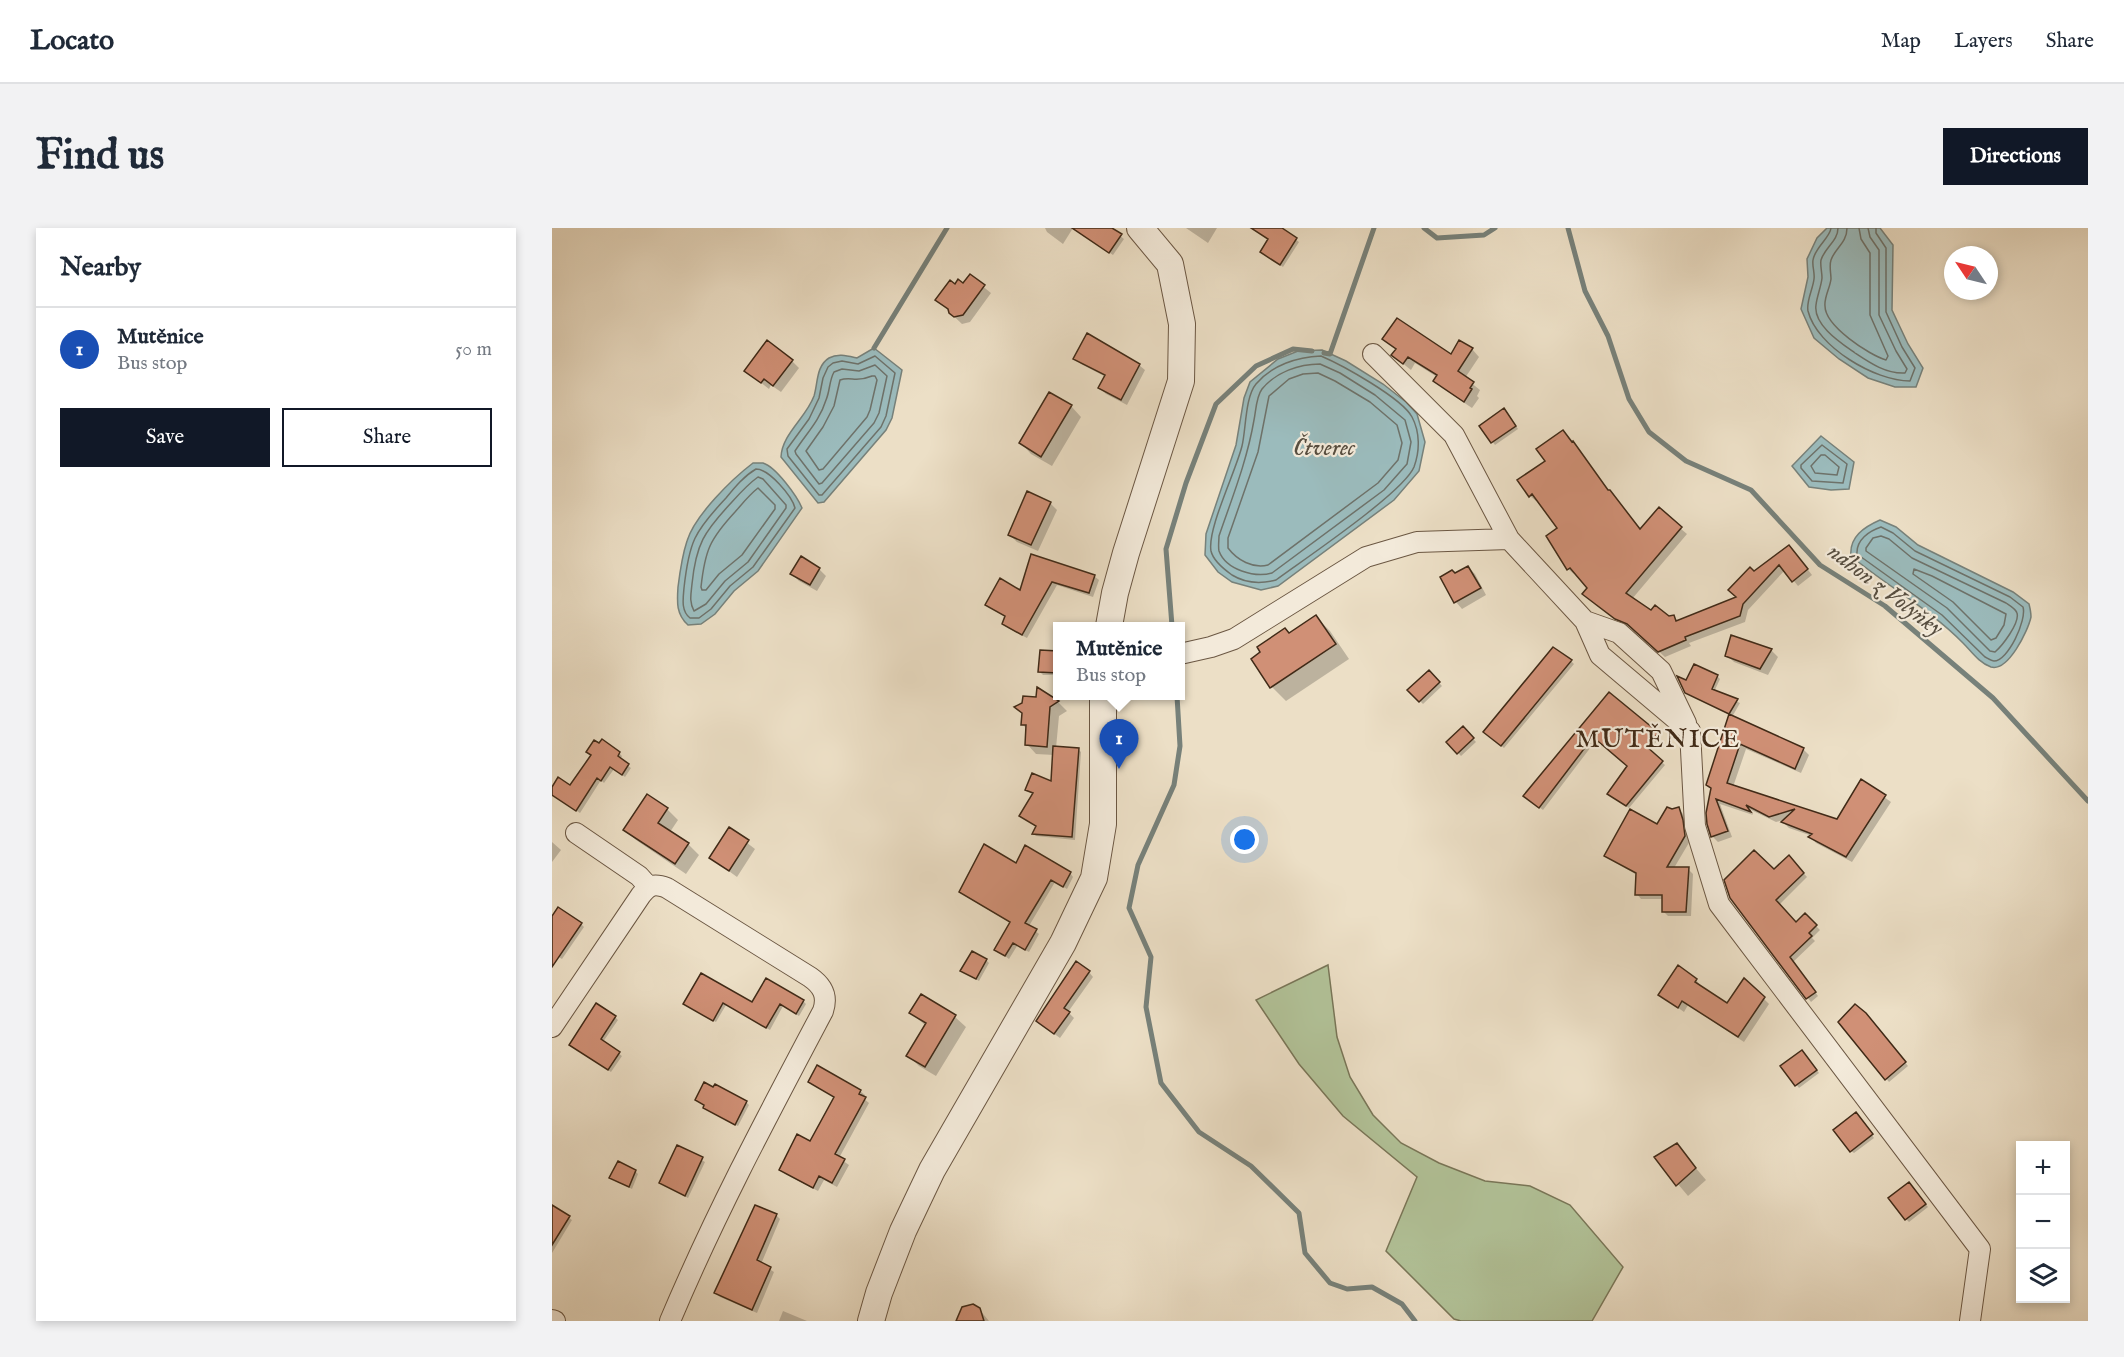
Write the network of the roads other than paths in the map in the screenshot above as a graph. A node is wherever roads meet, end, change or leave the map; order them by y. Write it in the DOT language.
graph roads {
  1 [pos="1140,228"];
  2 [pos="1373,354"];
  3 [pos="1509,539"];
  4 [pos="1585,621"];
  5 [pos="1110,622"];
  6 [pos="1185,653"];
  7 [pos="1103,700"];
  8 [pos="1690,731"];
  9 [pos="576,833"];
  10 [pos="648,886"];
  11 [pos="552,1027"];
  12 [pos="670,1321"];
  13 [pos="871,1321"];
  14 [pos="1970,1321"];
  1 -- 5 [label="street"];
  2 -- 3 [label="street"];
  3 -- 4 [label="street"];
  3 -- 6 [label="street"];
  4 -- 8 [label="street"];
  4 -- 8 [label="street"];
  7 -- 13 [label="street"];
  8 -- 14 [label="street"];
  9 -- 10 [label="street"];
  10 -- 11 [label="street"];
  10 -- 12 [label="street"];
}
